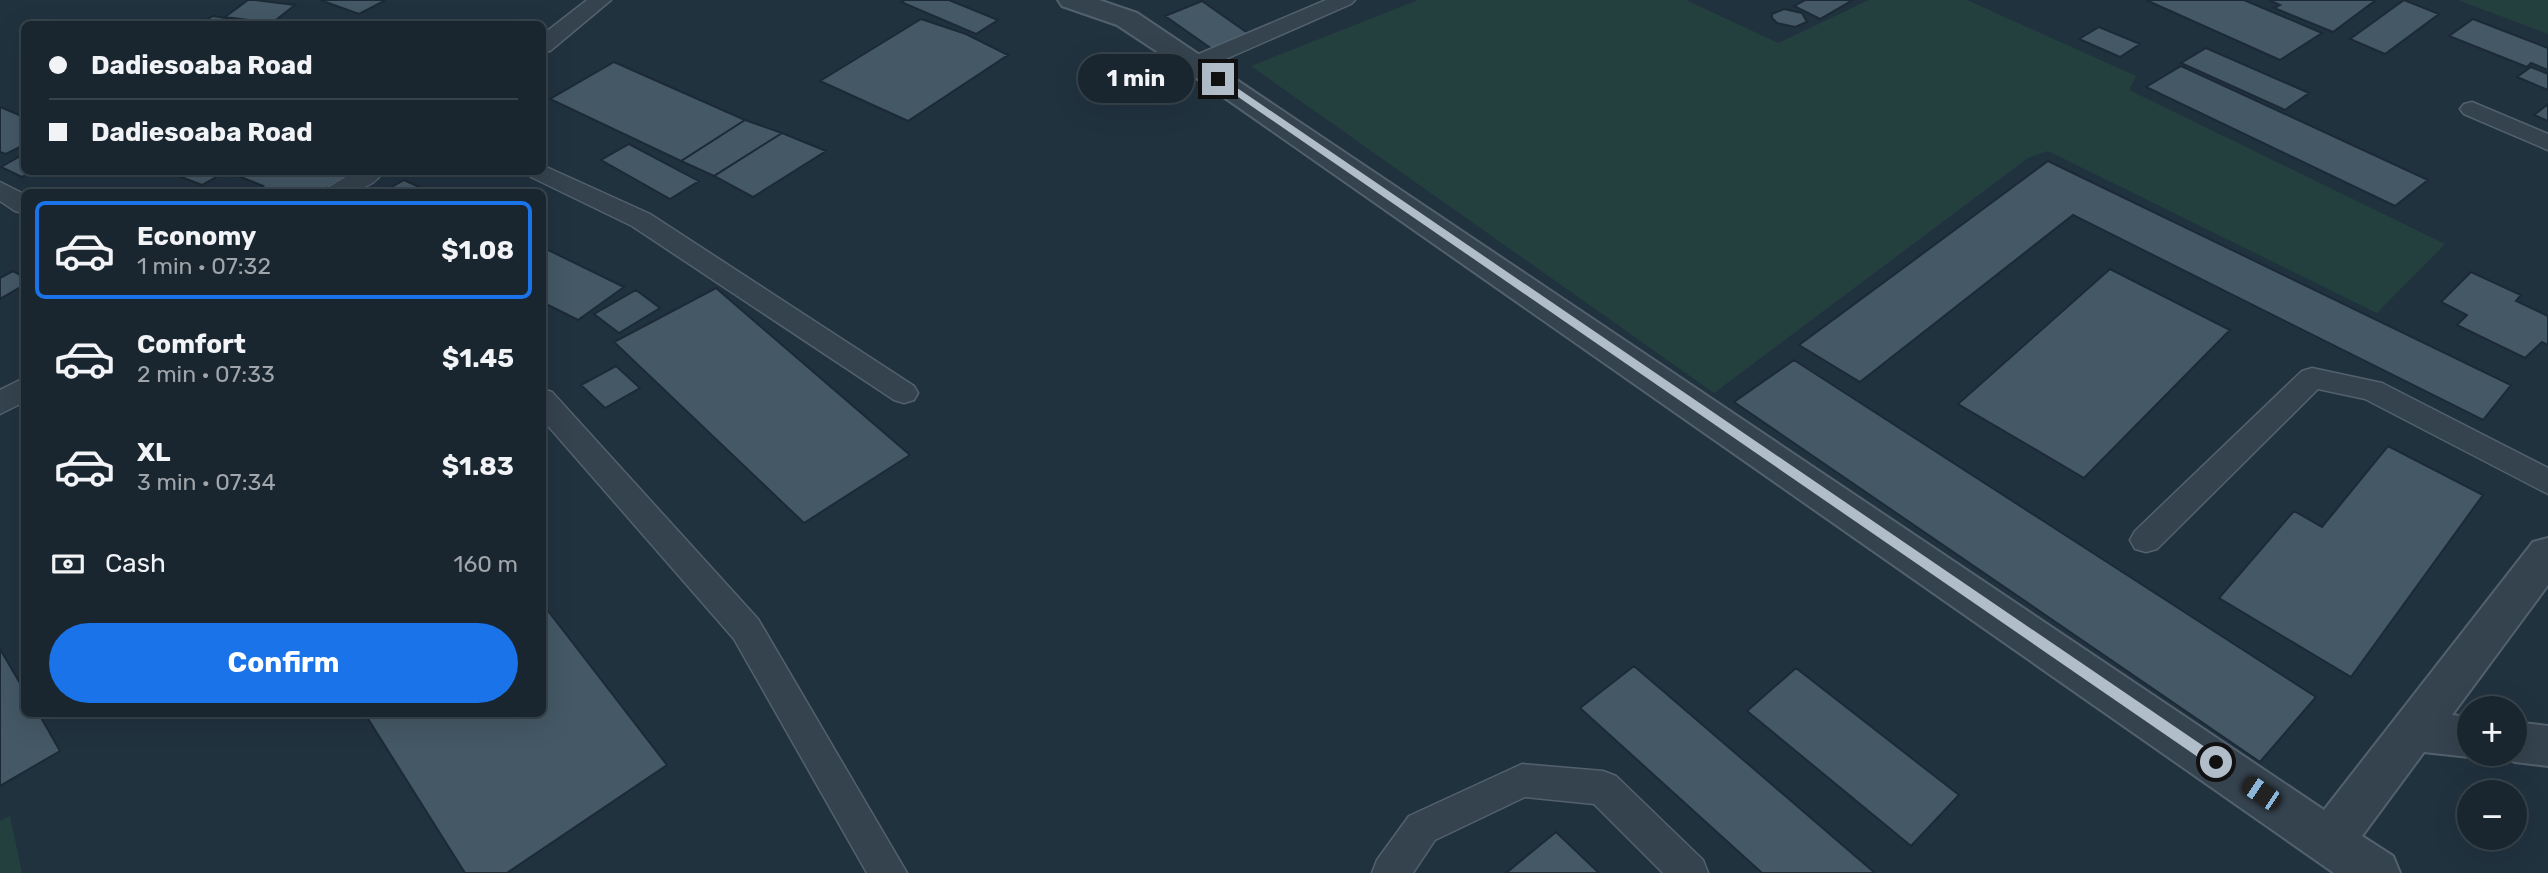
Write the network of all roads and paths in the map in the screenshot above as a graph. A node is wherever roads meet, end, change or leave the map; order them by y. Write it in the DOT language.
graph roads {
  1 [pos="600,0"];
  2 [pos="1072,0"];
  3 [pos="1344,0"];
  4 [pos="546,43"];
  5 [pos="1195,64"];
  6 [pos="2472,109"];
  7 [pos="2548,143"];
  8 [pos="366,175"];
  9 [pos="546,175"];
  10 [pos="343,189"];
  11 [pos="0,190"];
  12 [pos="21,203"];
  13 [pos="21,390"];
  14 [pos="904,393"];
  15 [pos="0,404"];
  16 [pos="546,404"];
  17 [pos="2548,482"];
  18 [pos="2146,540"];
  19 [pos="2548,554"];
  20 [pos="2413,731"];
  21 [pos="2457,736"];
  22 [pos="2527,743"];
  23 [pos="2548,746"];
  24 [pos="2330,840"];
  25 [pos="888,873"];
  26 [pos="1391,873"];
  27 [pos="1689,873"];
  28 [pos="2375,873"];
  1 -- 4 [label="lane"];
  2 -- 5 [label="street"];
  3 -- 5 [label="lane"];
  5 -- 24 [label="street"];
  6 -- 7 [label="lane"];
  8 -- 10 [label="lane"];
  9 -- 14 [label="lane"];
  11 -- 12 [label="lane"];
  13 -- 15 [label="lane"];
  16 -- 25 [label="lane"];
  17 -- 18 [label="lane"];
  19 -- 20 [label="street"];
  20 -- 21 [label="street"];
  20 -- 24 [label="street"];
  22 -- 23 [label="street"];
  24 -- 28 [label="street"];
  26 -- 27 [label="lane"];
}
